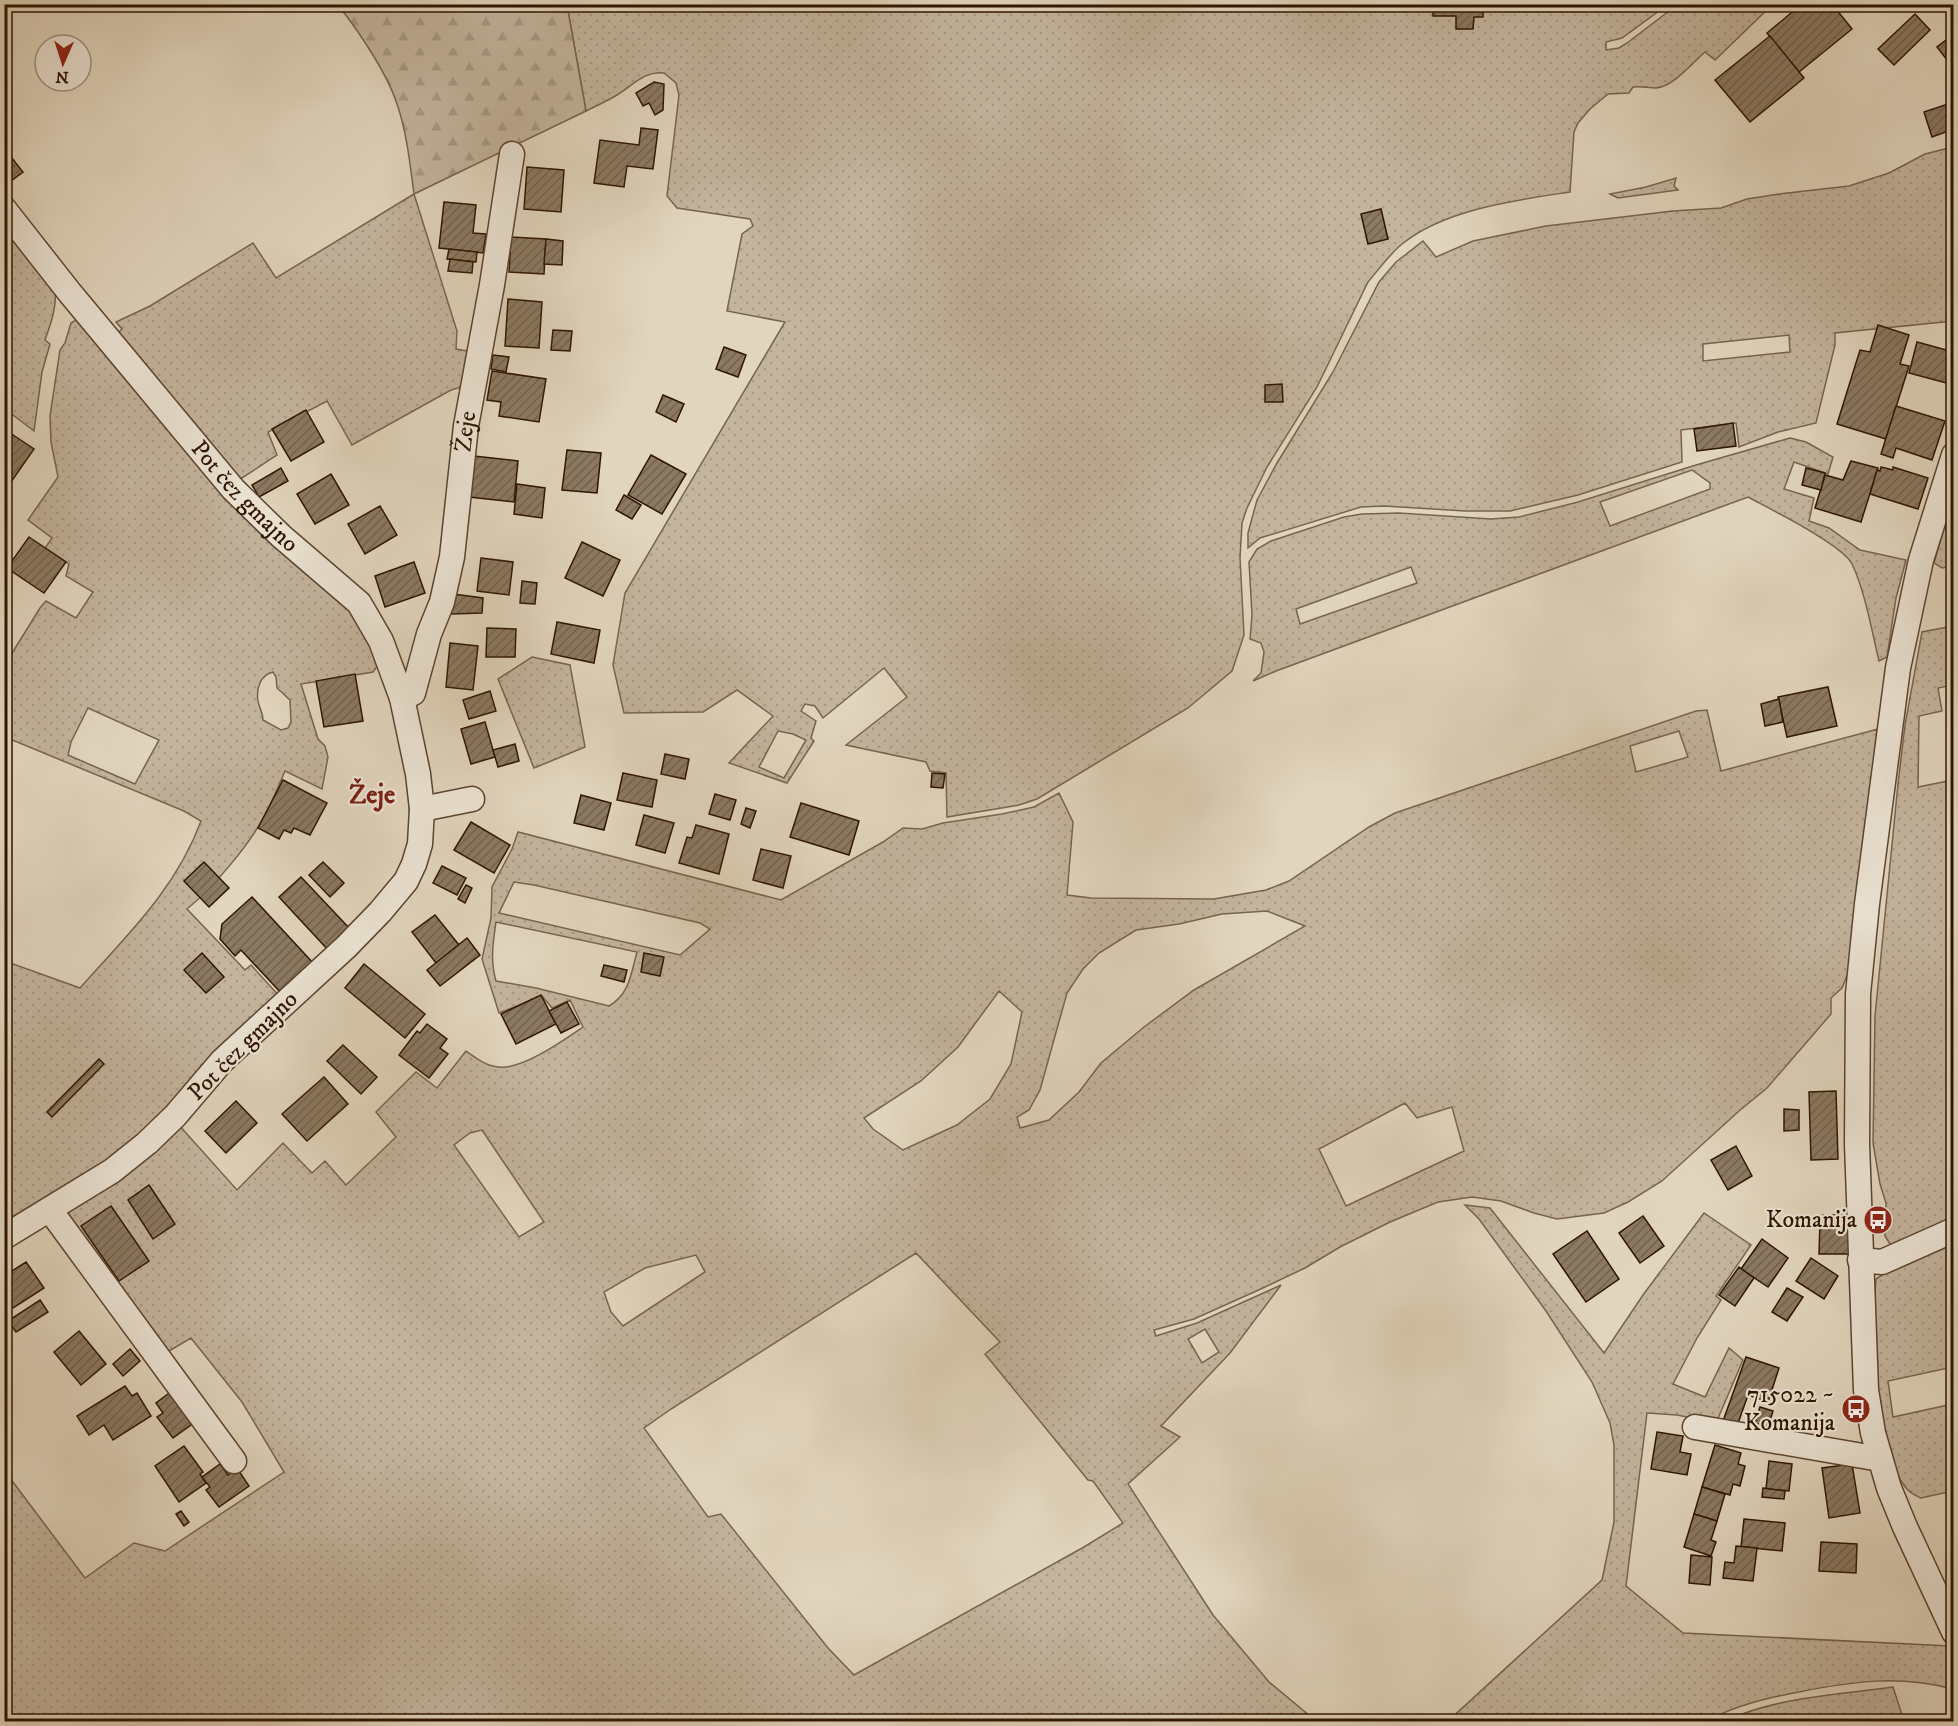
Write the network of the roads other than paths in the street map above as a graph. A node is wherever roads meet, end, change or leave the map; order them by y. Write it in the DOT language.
graph roads {
  1 [pos="512,154"];
  2 [pos="4,209"];
  3 [pos="1953,455"];
  4 [pos="402,698"];
  5 [pos="472,799"];
  6 [pos="422,809"];
  7 [pos="50,1210"];
  8 [pos="1953,1230"];
  9 [pos="4,1237"];
  10 [pos="1860,1260"];
  11 [pos="1695,1427"];
  12 [pos="1880,1459"];
  13 [pos="234,1461"];
  14 [pos="1953,1632"];
  1 -- 4 [label="street, Žeje"];
  2 -- 4 [label="street, Pot čez gmajno"];
  3 -- 10 [label="street"];
  4 -- 6 [label="street, Pot čez gmajno"];
  5 -- 6 [label="street"];
  6 -- 7 [label="street, Pot čez gmajno"];
  7 -- 9 [label="street, Pot čez gmajno"];
  7 -- 13 [label="street"];
  8 -- 10 [label="street"];
  10 -- 12 [label="street"];
  11 -- 12 [label="street"];
  12 -- 14 [label="street"];
}
